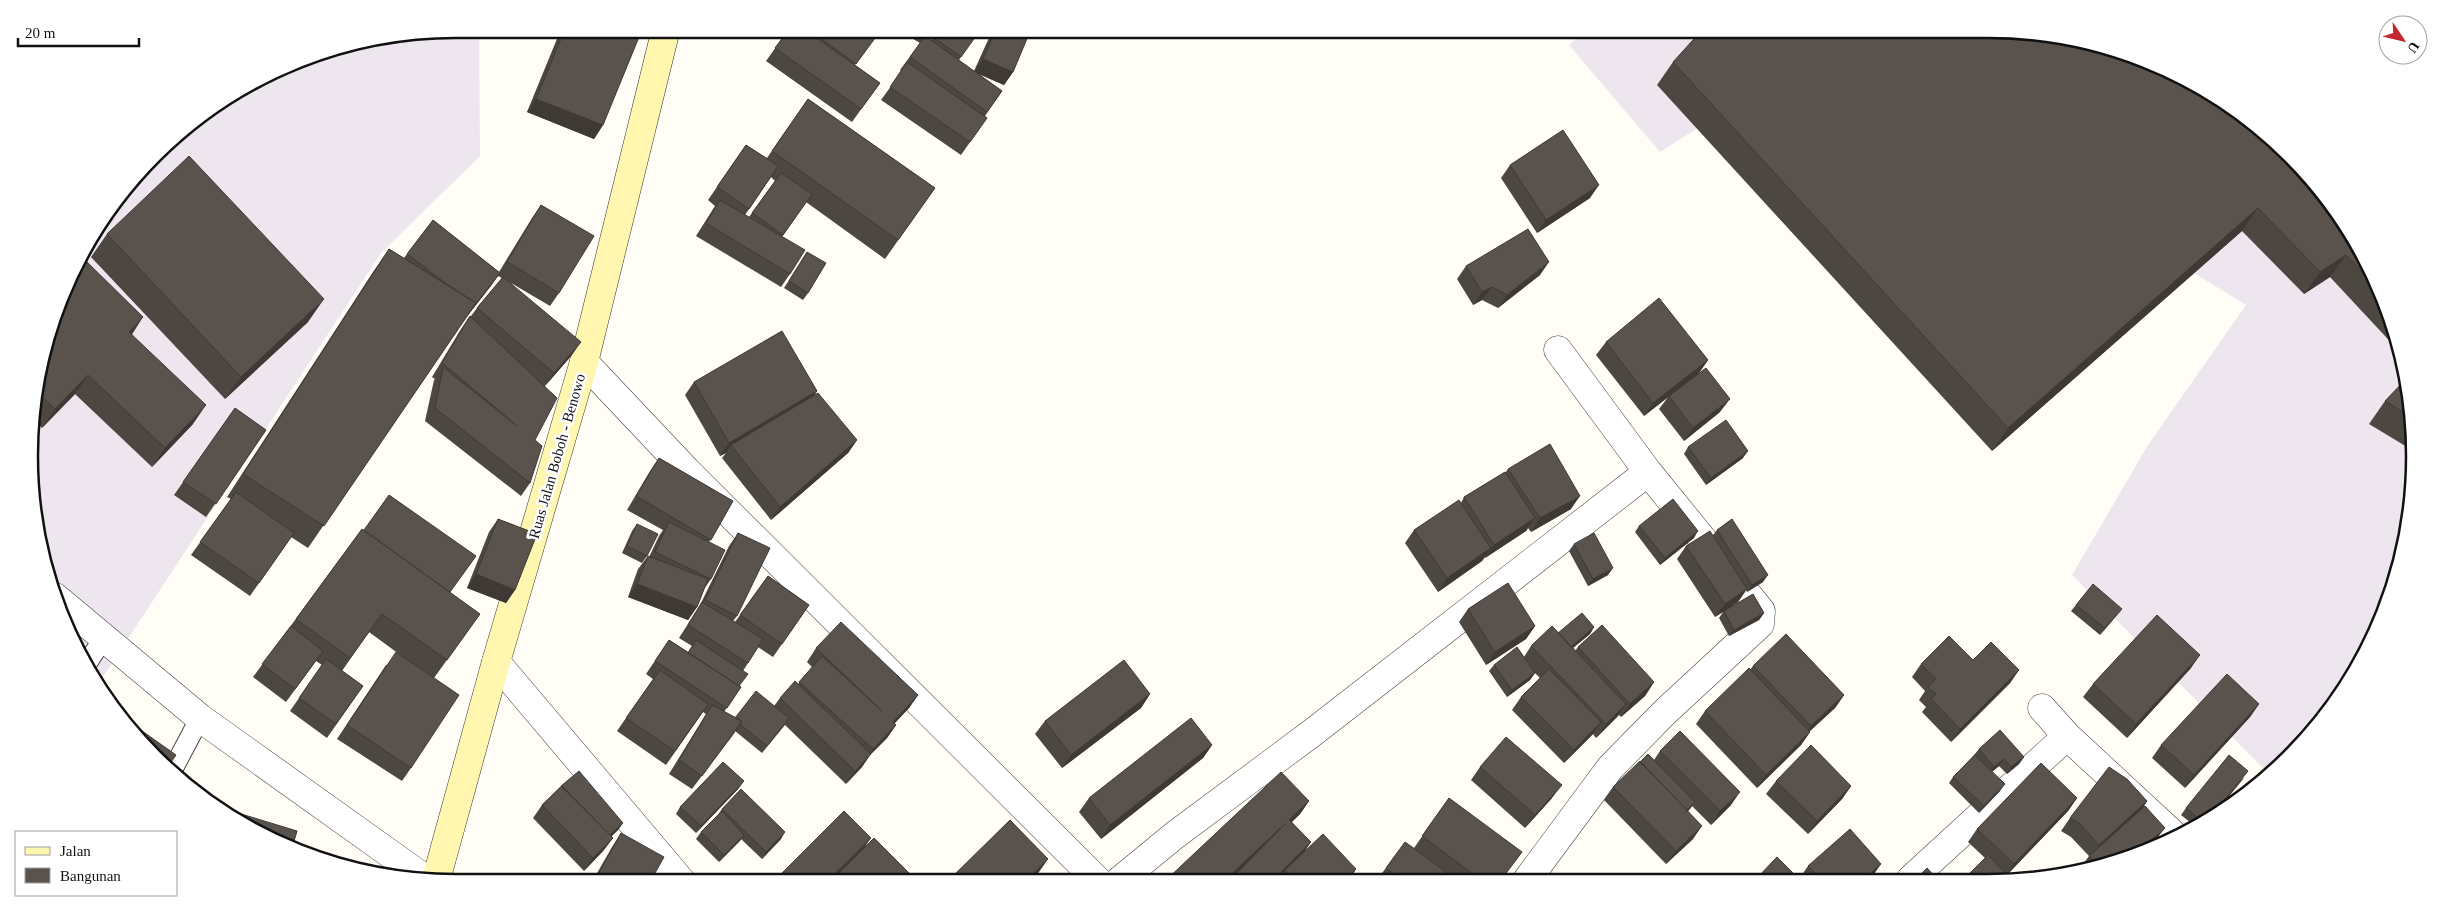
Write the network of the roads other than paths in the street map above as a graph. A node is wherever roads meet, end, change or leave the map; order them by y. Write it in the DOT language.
graph roads {
  1 [pos="664,38"];
  2 [pos="1558,350"];
  3 [pos="584,362"];
  4 [pos="1648,472"];
  5 [pos="66,607"];
  6 [pos="103,639"];
  7 [pos="91,658"];
  8 [pos="496,662"];
  9 [pos="2042,708"];
  10 [pos="200,718"];
  11 [pos="2067,736"];
  12 [pos="175,766"];
  13 [pos="2170,831"];
  14 [pos="415,872"];
  15 [pos="438,873"];
  16 [pos="675,874"];
  17 [pos="1091,874"];
  18 [pos="1128,874"];
  19 [pos="1531,874"];
  20 [pos="1916,874"];
  1 -- 3 [label="main road, Ruas Jalan Boboh - Benowo"];
  2 -- 4 [label="street"];
  3 -- 8 [label="main road, Ruas Jalan Boboh - Benowo"];
  3 -- 17 [label="street"];
  4 -- 18 [label="street"];
  4 -- 19 [label="street"];
  5 -- 6 [label="street"];
  6 -- 7 [label="lane"];
  6 -- 10 [label="street"];
  8 -- 15 [label="main road, Ruas Jalan Boboh - Benowo"];
  8 -- 16 [label="street"];
  9 -- 11 [label="street"];
  10 -- 12 [label="lane"];
  10 -- 14 [label="street"];
  11 -- 13 [label="street"];
  11 -- 20 [label="street"];
}
